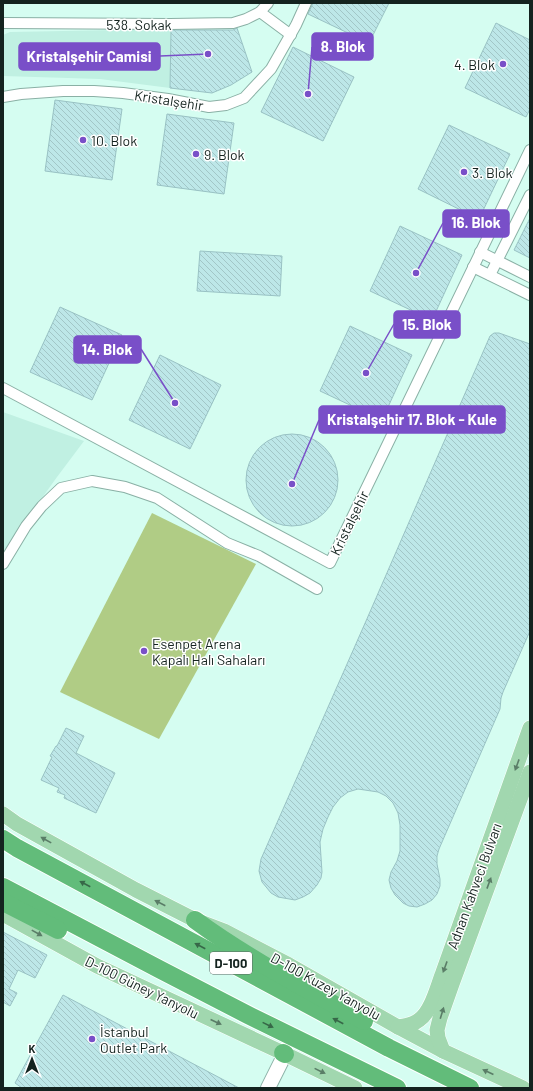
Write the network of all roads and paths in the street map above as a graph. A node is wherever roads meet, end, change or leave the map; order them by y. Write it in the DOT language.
graph roads {
  1 [pos="268,3"];
  2 [pos="306,3"];
  3 [pos="260,12"];
  4 [pos="3,24"];
  5 [pos="291,35"];
  6 [pos="3,97"];
  7 [pos="530,150"];
  8 [pos="530,195"];
  9 [pos="480,252"];
  10 [pos="497,261"];
  11 [pos="473,267"];
  12 [pos="490,275"];
  13 [pos="530,277"];
  14 [pos="530,295"];
  15 [pos="3,388"];
  16 [pos="3,564"];
  17 [pos="317,589"];
  18 [pos="530,728"];
  19 [pos="530,772"];
  20 [pos="3,814"];
  21 [pos="3,839"];
  22 [pos="3,887"];
  23 [pos="3,902"];
  24 [pos="3,914"];
  25 [pos="195,920"];
  26 [pos="159,969"];
  27 [pos="398,1027"];
  28 [pos="443,1051"];
  29 [pos="282,1058"];
  30 [pos="465,1086"];
  31 [pos="261,1088"];
  32 [pos="268,1088"];
  33 [pos="355,1088"];
  34 [pos="397,1088"];
  35 [pos="523,1088"];
  1 -- 3 [label="street, 538. Sokak"];
  2 -- 5 [label="street, Kristalşehir"];
  3 -- 4 [label="street, 538. Sokak"];
  3 -- 5 [label="street"];
  5 -- 6 [label="street, Kristalşehir"];
  7 -- 9 [label="street, Kristalşehir"];
  8 -- 10 [label="street"];
  9 -- 10 [label="street"];
  9 -- 11 [label="street, Kristalşehir"];
  10 -- 12 [label="street"];
  10 -- 13 [label="street"];
  11 -- 12 [label="street"];
  11 -- 15 [label="street, Kristalşehir"];
  12 -- 14 [label="street"];
  16 -- 17 [label="street"];
  18 -- 27 [label="main road, Adnan Kahveci Bulvarı, one-way"];
  28 -- 19 [label="main road, Adnan Kahveci Bulvarı, one-way"];
  25 -- 20 [label="main road, D-100 Kuzey Yanyolu, one-way"];
  30 -- 21 [label="highway, D-100, one-way"];
  22 -- 26 [label="highway, D-100"];
  23 -- 26 [label="highway"];
  24 -- 29 [label="main road, D-100 Güney Yanyolu, one-way"];
  25 -- 27 [label="main road, D-100 Kuzey Yanyolu"];
  25 -- 30 [label="highway"];
  26 -- 34 [label="highway, D-100, one-way"];
  27 -- 28 [label="main road, D-100 Kuzey Yanyolu"];
  35 -- 28 [label="main road, D-100 Kuzey Yanyolu, one-way"];
  29 -- 31 [label="main road"];
  29 -- 32 [label="main road"];
  29 -- 33 [label="main road, D-100 Güney Yanyolu, one-way"];
}
